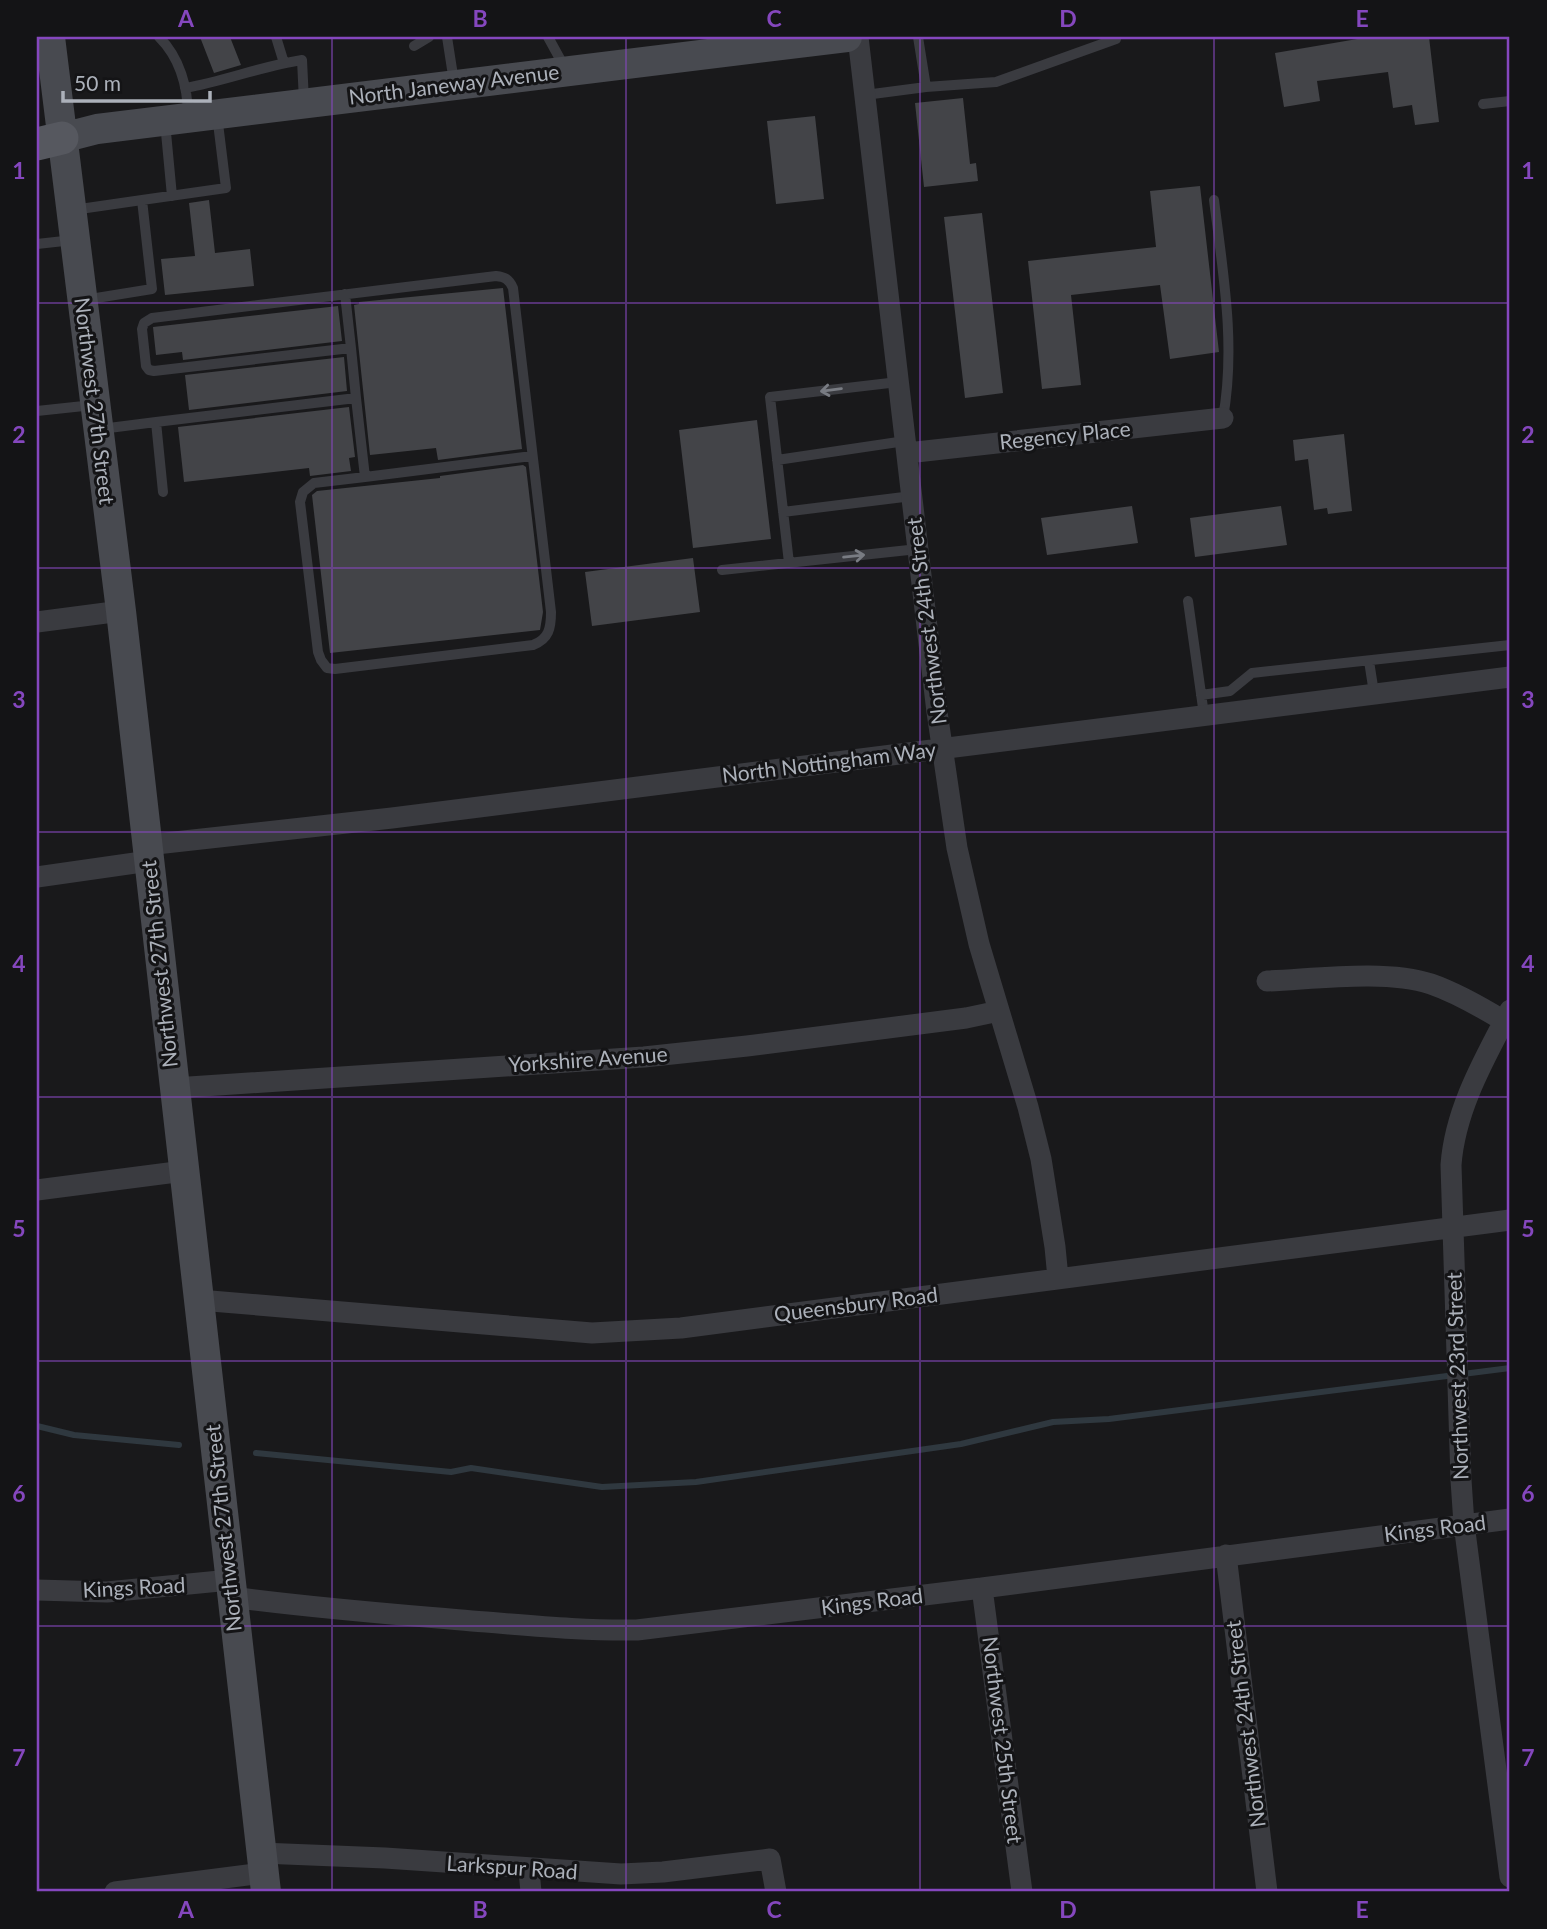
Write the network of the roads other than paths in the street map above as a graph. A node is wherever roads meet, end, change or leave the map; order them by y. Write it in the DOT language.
graph roads {
  1 [pos="50,37"];
  2 [pos="159,37"];
  3 [pos="276,37"];
  4 [pos="429,37"];
  5 [pos="447,37"];
  6 [pos="548,37"];
  7 [pos="848,37"];
  8 [pos="858,37"];
  9 [pos="918,37"];
  10 [pos="1116,37"];
  11 [pos="414,46"];
  12 [pos="285,63"];
  13 [pos="566,71"];
  14 [pos="454,85"];
  15 [pos="926,87"];
  16 [pos="185,88"];
  17 [pos="865,95"];
  18 [pos="1510,101"];
  19 [pos="304,104"];
  20 [pos="1483,104"];
  21 [pos="190,118"];
  22 [pos="50,141"];
  23 [pos="172,196"];
  24 [pos="142,200"];
  25 [pos="1214,200"];
  26 [pos="70,210"];
  27 [pos="73,240"];
  28 [pos="37,244"];
  29 [pos="345,294"];
  30 [pos="81,300"];
  31 [pos="351,348"];
  32 [pos="898,382"];
  33 [pos="356,398"];
  34 [pos="37,411"];
  35 [pos="97,417"];
  36 [pos="1223,418"];
  37 [pos="156,422"];
  38 [pos="906,447"];
  39 [pos="532,456"];
  40 [pos="777,460"];
  41 [pos="365,477"];
  42 [pos="163,492"];
  43 [pos="912,496"];
  44 [pos="783,512"];
  45 [pos="918,549"];
  46 [pos="789,563"];
  47 [pos="722,569"];
  48 [pos="1188,601"];
  49 [pos="121,611"];
  50 [pos="37,622"];
  51 [pos="1510,645"];
  52 [pos="1369,661"];
  53 [pos="1510,677"];
  54 [pos="1374,693"];
  55 [pos="1203,705"];
  56 [pos="943,749"];
  57 [pos="148,853"];
  58 [pos="37,877"];
  59 [pos="1267,981"];
  60 [pos="999,1011"];
  61 [pos="1507,1015"];
  62 [pos="174,1088"];
  63 [pos="184,1171"];
  64 [pos="37,1190"];
  65 [pos="1510,1220"];
  66 [pos="1452,1228"];
  67 [pos="1058,1279"];
  68 [pos="199,1300"];
  69 [pos="1510,1519"];
  70 [pos="1464,1524"];
  71 [pos="1226,1555"];
  72 [pos="982,1588"];
  73 [pos="231,1589"];
  74 [pos="37,1590"];
  75 [pos="529,1870"];
  76 [pos="263,1873"];
  77 [pos="1510,1877"];
  78 [pos="115,1892"];
  79 [pos="531,1892"];
  80 [pos="776,1892"];
  81 [pos="1021,1892"];
  82 [pos="1267,1892"];
  1 -- 22 [label="main road, Northwest 27th Street"];
  2 -- 16 [label="lane"];
  3 -- 12 [label="lane"];
  4 -- 11 [label="lane"];
  5 -- 14 [label="lane"];
  6 -- 13 [label="lane"];
  7 -- 13 [label="main road, North Janeway Avenue"];
  8 -- 17 [label="street, Northwest 24th Street"];
  9 -- 15 [label="lane"];
  10 -- 15 [label="lane"];
  12 -- 16 [label="lane"];
  12 -- 19 [label="lane"];
  13 -- 14 [label="main road, North Janeway Avenue"];
  14 -- 19 [label="main road, North Janeway Avenue"];
  15 -- 17 [label="lane"];
  16 -- 21 [label="lane"];
  17 -- 32 [label="street, Northwest 24th Street"];
  18 -- 20 [label="lane"];
  19 -- 21 [label="main road, North Janeway Avenue"];
  21 -- 22 [label="main road, North Janeway Avenue"];
  21 -- 23 [label="lane"];
  21 -- 23 [label="lane"];
  22 -- 26 [label="main road, Northwest 27th Street"];
  23 -- 24 [label="lane"];
  24 -- 26 [label="lane"];
  24 -- 30 [label="lane"];
  25 -- 36 [label="lane"];
  26 -- 27 [label="main road, Northwest 27th Street"];
  27 -- 28 [label="lane"];
  27 -- 30 [label="main road, Northwest 27th Street"];
  29 -- 31 [label="lane"];
  29 -- 31 [label="lane"];
  29 -- 39 [label="lane"];
  30 -- 35 [label="main road, Northwest 27th Street"];
  31 -- 33 [label="lane"];
  32 -- 38 [label="street, Northwest 24th Street"];
  32 -- 40 [label="lane, one-way"];
  33 -- 37 [label="lane"];
  33 -- 41 [label="lane"];
  34 -- 35 [label="lane"];
  35 -- 37 [label="lane"];
  35 -- 49 [label="main road, Northwest 27th Street"];
  36 -- 38 [label="street, Regency Place"];
  37 -- 42 [label="lane"];
  38 -- 40 [label="lane"];
  38 -- 43 [label="street, Northwest 24th Street"];
  39 -- 41 [label="lane"];
  39 -- 41 [label="lane"];
  40 -- 44 [label="lane"];
  43 -- 44 [label="lane"];
  43 -- 45 [label="street, Northwest 24th Street"];
  44 -- 46 [label="lane"];
  46 -- 45 [label="lane, one-way"];
  45 -- 56 [label="street, Northwest 24th Street"];
  46 -- 47 [label="lane"];
  48 -- 55 [label="lane"];
  49 -- 50 [label="street"];
  49 -- 57 [label="main road, Northwest 27th Street"];
  51 -- 52 [label="lane"];
  52 -- 54 [label="lane"];
  52 -- 55 [label="lane"];
  53 -- 54 [label="street, North Nottingham Way"];
  54 -- 55 [label="street, North Nottingham Way"];
  55 -- 56 [label="street, North Nottingham Way"];
  56 -- 57 [label="street, North Nottingham Way"];
  56 -- 60 [label="street, Northwest 24th Street"];
  57 -- 58 [label="street, North Nottingham Way"];
  57 -- 62 [label="main road, Northwest 27th Street"];
  59 -- 61 [label="street"];
  60 -- 62 [label="street, Yorkshire Avenue"];
  60 -- 67 [label="street, Northwest 24th Street"];
  61 -- 66 [label="street, Northwest 23rd Street"];
  62 -- 63 [label="main road, Northwest 27th Street"];
  63 -- 64 [label="street"];
  63 -- 68 [label="main road, Northwest 27th Street"];
  65 -- 66 [label="street, Queensbury Road"];
  66 -- 67 [label="street, Queensbury Road"];
  66 -- 70 [label="street, Northwest 23rd Street"];
  67 -- 68 [label="street, Queensbury Road"];
  68 -- 73 [label="main road, Northwest 27th Street"];
  69 -- 70 [label="street, Kings Road"];
  70 -- 71 [label="street, Kings Road"];
  70 -- 77 [label="street, Northwest 23rd Street"];
  71 -- 72 [label="street, Kings Road"];
  71 -- 82 [label="street, Northwest 24th Street"];
  72 -- 73 [label="street, Kings Road"];
  72 -- 81 [label="street, Northwest 25th Street"];
  73 -- 74 [label="street, Kings Road"];
  73 -- 76 [label="main road, Northwest 27th Street"];
  75 -- 76 [label="street, Larkspur Road"];
  75 -- 79 [label="street"];
  75 -- 80 [label="street, Larkspur Road"];
  76 -- 78 [label="street, Larkspur Road"];
}
